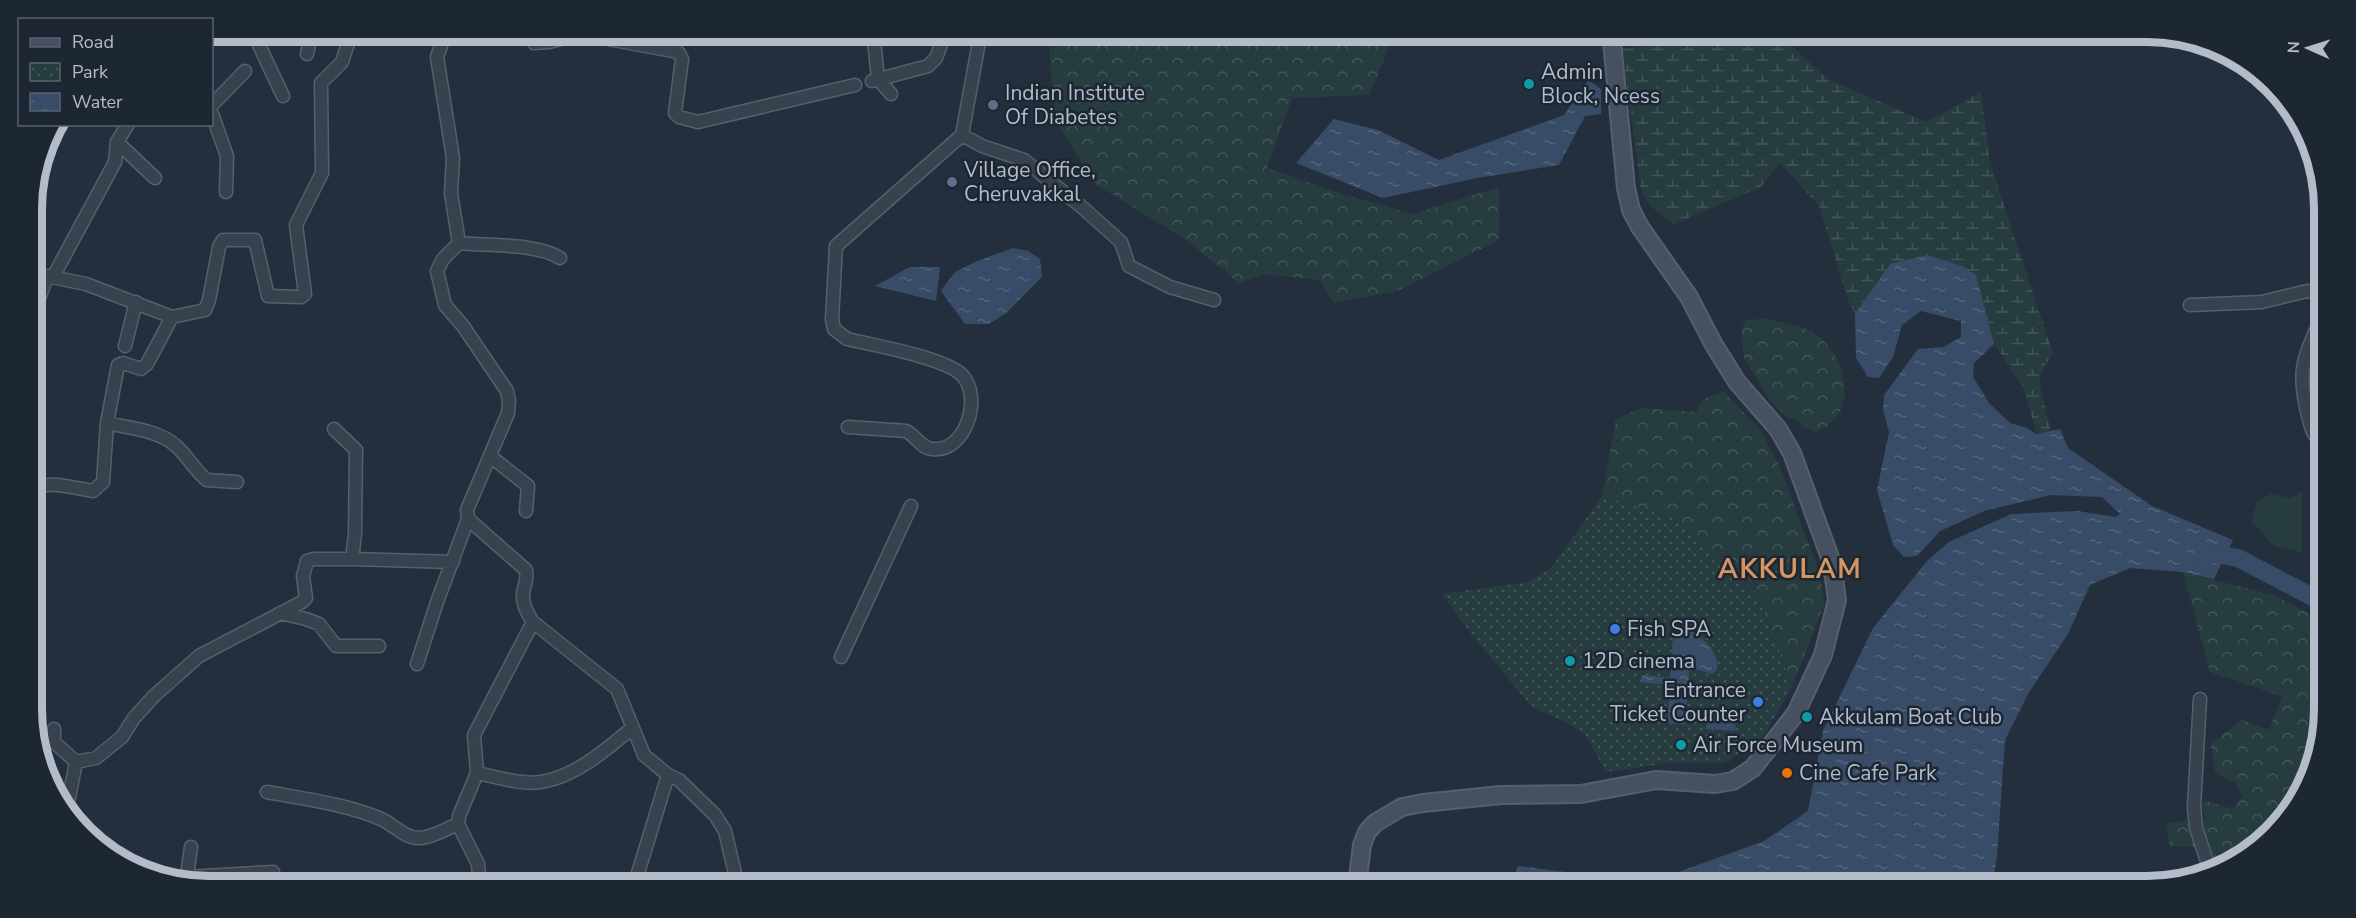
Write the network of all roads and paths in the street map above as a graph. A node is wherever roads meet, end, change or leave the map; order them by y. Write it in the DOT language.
graph roads {
  1 [pos="310,42"];
  2 [pos="349,42"];
  3 [pos="442,42"];
  4 [pos="549,42"];
  5 [pos="623,42"];
  6 [pos="874,42"];
  7 [pos="942,42"];
  8 [pos="979,42"];
  9 [pos="1612,42"];
  10 [pos="534,43"];
  11 [pos="259,45"];
  12 [pos="307,54"];
  13 [pos="245,72"];
  14 [pos="875,80"];
  15 [pos="855,85"];
  16 [pos="891,94"];
  17 [pos="284,96"];
  18 [pos="213,104"];
  19 [pos="213,117"];
  20 [pos="127,126"];
  21 [pos="962,135"];
  22 [pos="117,142"];
  23 [pos="155,178"];
  24 [pos="226,192"];
  25 [pos="459,243"];
  26 [pos="560,258"];
  27 [pos="42,275"];
  28 [pos="50,277"];
  29 [pos="2314,292"];
  30 [pos="42,295"];
  31 [pos="1214,300"];
  32 [pos="136,302"];
  33 [pos="2190,305"];
  34 [pos="172,317"];
  35 [pos="2314,335"];
  36 [pos="124,346"];
  37 [pos="107,423"];
  38 [pos="848,427"];
  39 [pos="334,429"];
  40 [pos="2314,434"];
  41 [pos="490,456"];
  42 [pos="237,482"];
  43 [pos="42,485"];
  44 [pos="911,506"];
  45 [pos="526,511"];
  46 [pos="468,519"];
  47 [pos="352,559"];
  48 [pos="453,562"];
  49 [pos="280,613"];
  50 [pos="533,622"];
  51 [pos="379,646"];
  52 [pos="841,657"];
  53 [pos="417,664"];
  54 [pos="2200,699"];
  55 [pos="632,728"];
  56 [pos="54,729"];
  57 [pos="76,762"];
  58 [pos="477,773"];
  59 [pos="668,775"];
  60 [pos="267,792"];
  61 [pos="69,800"];
  62 [pos="458,824"];
  63 [pos="191,847"];
  64 [pos="2208,864"];
  65 [pos="273,872"];
  66 [pos="188,875"];
  67 [pos="230,876"];
  68 [pos="479,876"];
  69 [pos="637,876"];
  70 [pos="736,876"];
  71 [pos="1358,876"];
  1 -- 12 [label="street"];
  2 -- 34 [label="street"];
  3 -- 25 [label="street"];
  4 -- 10 [label="street"];
  5 -- 15 [label="street"];
  6 -- 14 [label="street"];
  7 -- 14 [label="street"];
  8 -- 21 [label="street"];
  9 -- 71 [label="main road"];
  11 -- 17 [label="street"];
  13 -- 18 [label="street"];
  14 -- 16 [label="street"];
  19 -- 24 [label="street"];
  20 -- 22 [label="street"];
  21 -- 31 [label="street"];
  21 -- 38 [label="street"];
  22 -- 23 [label="street"];
  22 -- 28 [label="street"];
  25 -- 26 [label="street"];
  25 -- 41 [label="street"];
  27 -- 28 [label="street"];
  28 -- 30 [label="street"];
  28 -- 32 [label="street"];
  29 -- 33 [label="street"];
  32 -- 34 [label="street"];
  32 -- 36 [label="street"];
  34 -- 37 [label="street"];
  35 -- 40 [label="street"];
  37 -- 42 [label="street"];
  37 -- 43 [label="street"];
  39 -- 47 [label="street"];
  41 -- 45 [label="street"];
  41 -- 46 [label="street"];
  44 -- 52 [label="street"];
  46 -- 48 [label="street"];
  46 -- 50 [label="street"];
  47 -- 48 [label="street"];
  47 -- 49 [label="street"];
  48 -- 53 [label="street"];
  49 -- 51 [label="street"];
  49 -- 57 [label="street"];
  50 -- 55 [label="street"];
  50 -- 58 [label="street"];
  54 -- 64 [label="street"];
  55 -- 58 [label="street"];
  55 -- 59 [label="street"];
  56 -- 57 [label="street"];
  57 -- 61 [label="street"];
  58 -- 62 [label="street"];
  59 -- 69 [label="street"];
  59 -- 70 [label="street"];
  60 -- 62 [label="street"];
  62 -- 68 [label="street"];
  63 -- 66 [label="street"];
  65 -- 67 [label="street"];
}
